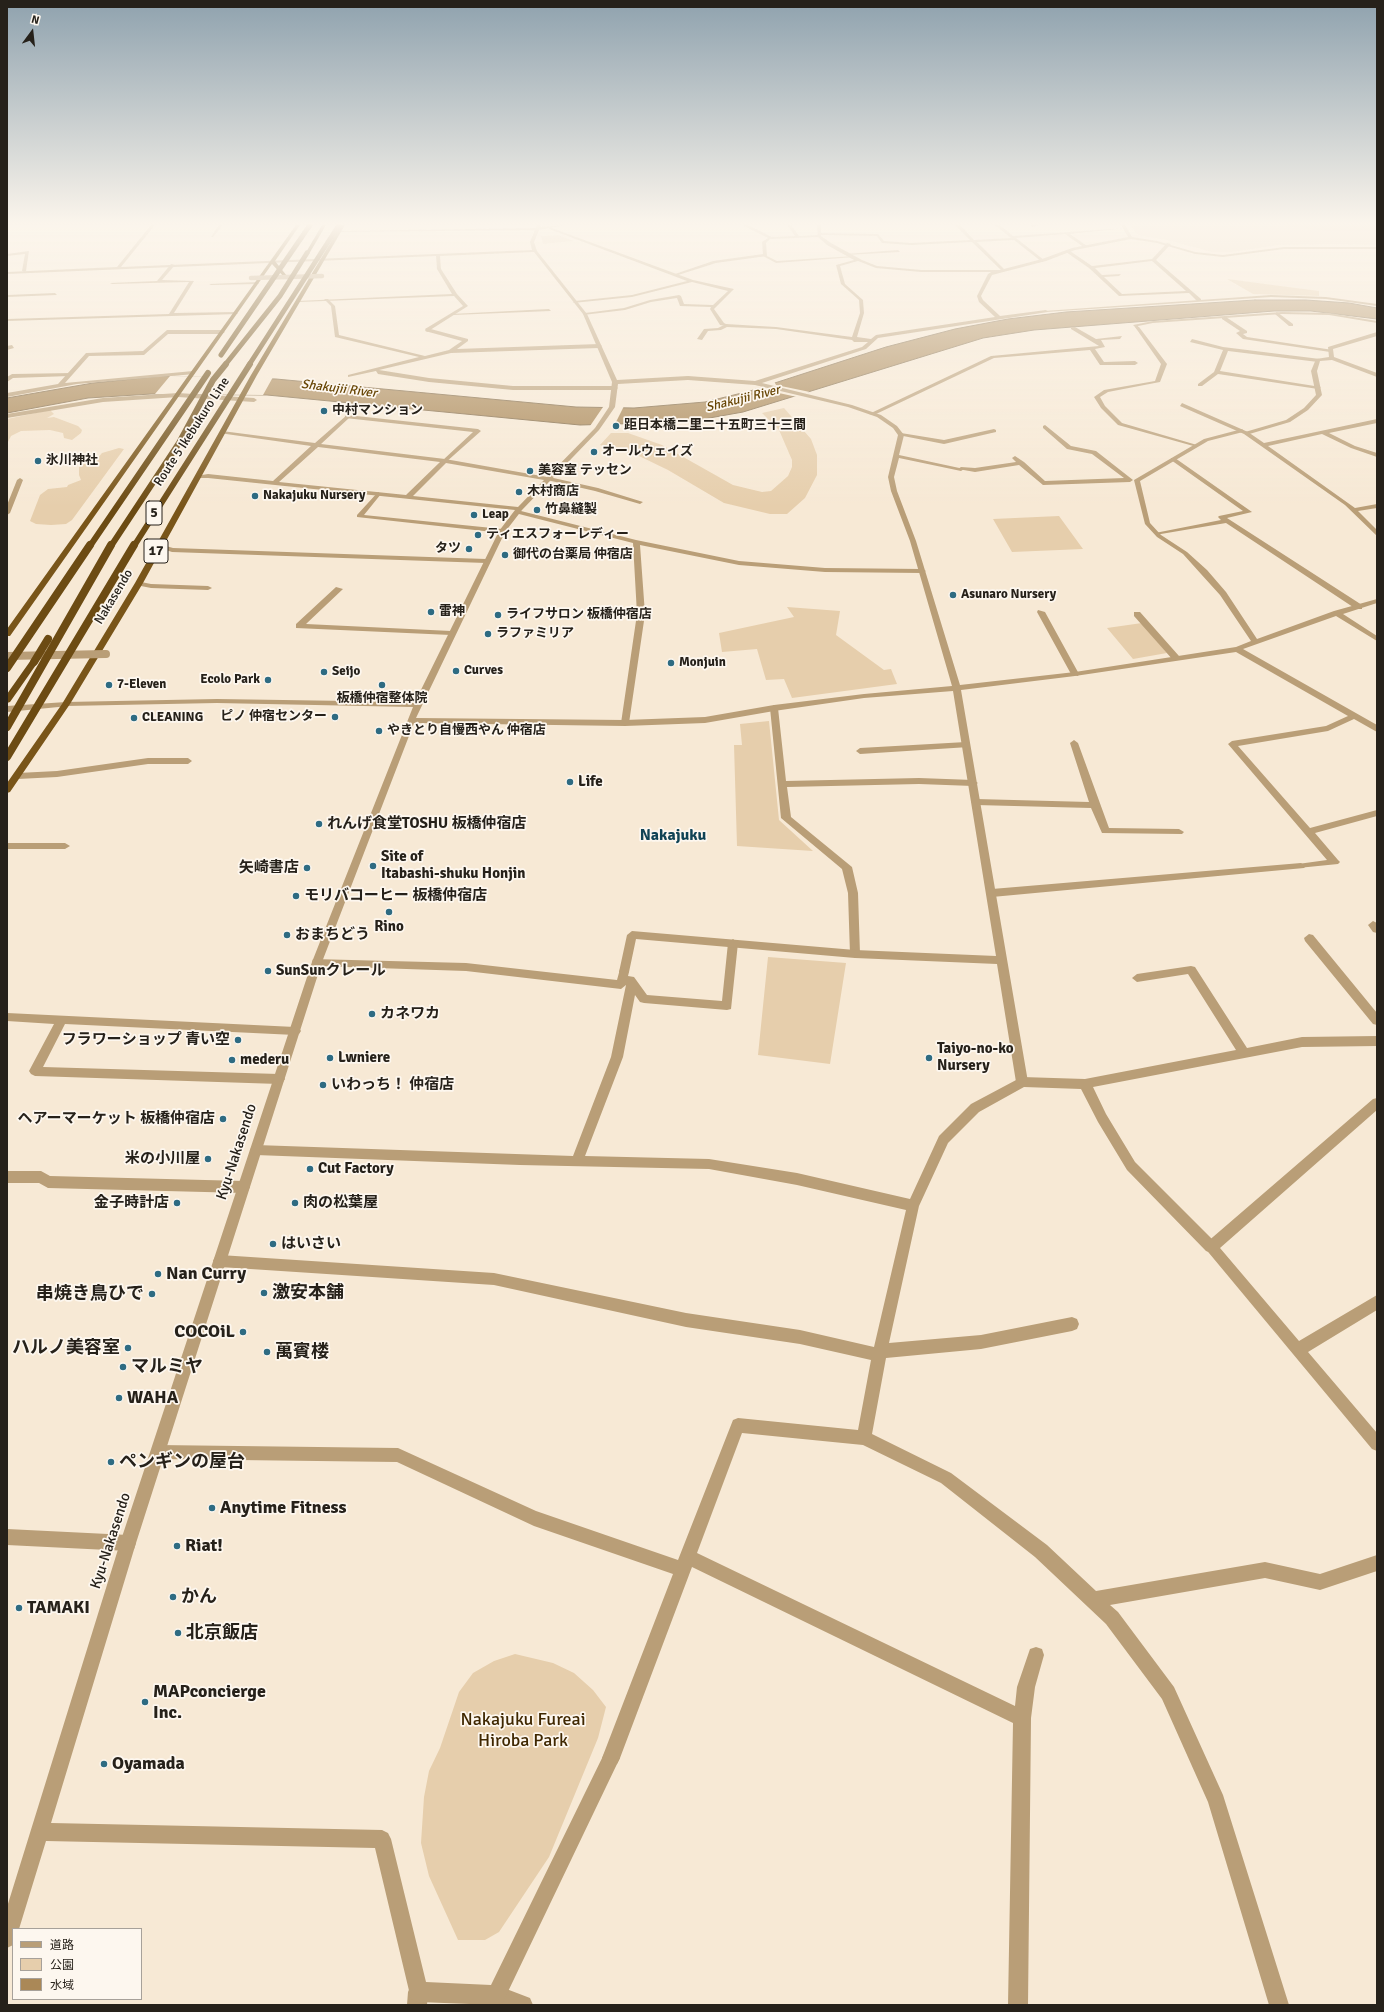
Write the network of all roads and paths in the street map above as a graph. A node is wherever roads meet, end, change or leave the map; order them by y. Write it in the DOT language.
graph roads {
  1 [pos="37,319"];
  2 [pos="232,319"];
  3 [pos="246,319"];
  4 [pos="256,319"];
  5 [pos="262,319"];
  6 [pos="280,319"];
  7 [pos="288,319"];
  8 [pos="334,319"];
  9 [pos="446,319"];
  10 [pos="587,319"];
  11 [pos="719,319"];
  12 [pos="860,319"];
  13 [pos="987,319"];
  14 [pos="1208,319"];
  15 [pos="1225,319"];
  16 [pos="1284,319"];
  17 [pos="1358,319"];
  18 [pos="7,320"];
  19 [pos="1377,322"];
  20 [pos="726,325"];
  21 [pos="1291,325"];
  22 [pos="1073,328"];
  23 [pos="222,332"];
  24 [pos="1377,334"];
  25 [pos="1120,337"];
  26 [pos="700,338"];
  27 [pos="854,340"];
  28 [pos="872,341"];
  29 [pos="1192,341"];
  30 [pos="1100,343"];
  31 [pos="599,346"];
  32 [pos="1092,348"];
  33 [pos="1226,348"];
  34 [pos="1330,350"];
  35 [pos="451,351"];
  36 [pos="426,358"];
  37 [pos="1332,358"];
  38 [pos="1318,360"];
  39 [pos="1135,363"];
  40 [pos="372,370"];
  41 [pos="1217,372"];
  42 [pos="70,374"];
  43 [pos="192,374"];
  44 [pos="1377,375"];
  45 [pos="350,376"];
  46 [pos="7,380"];
  47 [pos="758,384"];
  48 [pos="60,385"];
  49 [pos="615,385"];
  50 [pos="1200,385"];
  51 [pos="1318,387"];
  52 [pos="7,395"];
  53 [pos="178,395"];
  54 [pos="242,398"];
  55 [pos="254,400"];
  56 [pos="1182,405"];
  57 [pos="872,414"];
  58 [pos="7,416"];
  59 [pos="1377,421"];
  60 [pos="1045,427"];
  61 [pos="994,431"];
  62 [pos="1244,432"];
  63 [pos="222,433"];
  64 [pos="1324,433"];
  65 [pos="901,435"];
  66 [pos="316,444"];
  67 [pos="1264,445"];
  68 [pos="1195,446"];
  69 [pos="1377,455"];
  70 [pos="896,456"];
  71 [pos="1015,458"];
  72 [pos="1173,459"];
  73 [pos="445,461"];
  74 [pos="1022,463"];
  75 [pos="198,477"];
  76 [pos="548,479"];
  77 [pos="20,480"];
  78 [pos="1128,480"];
  79 [pos="1137,480"];
  80 [pos="274,483"];
  81 [pos="378,494"];
  82 [pos="408,497"];
  83 [pos="640,502"];
  84 [pos="1377,506"];
  85 [pos="518,510"];
  86 [pos="1353,510"];
  87 [pos="7,513"];
  88 [pos="1226,521"];
  89 [pos="502,531"];
  90 [pos="1157,534"];
  91 [pos="1377,534"];
  92 [pos="636,542"];
  93 [pos="159,546"];
  94 [pos="486,560"];
  95 [pos="922,571"];
  96 [pos="139,583"];
  97 [pos="208,588"];
  98 [pos="339,590"];
  99 [pos="1376,602"];
  100 [pos="1359,607"];
  101 [pos="1041,612"];
  102 [pos="1337,613"];
  103 [pos="1137,614"];
  104 [pos="452,633"];
  105 [pos="7,634"];
  106 [pos="1377,639"];
  107 [pos="1256,643"];
  108 [pos="1237,649"];
  109 [pos="106,654"];
  110 [pos="7,656"];
  111 [pos="1176,658"];
  112 [pos="7,668"];
  113 [pos="1075,674"];
  114 [pos="957,688"];
  115 [pos="7,700"];
  116 [pos="66,704"];
  117 [pos="416,705"];
  118 [pos="7,708"];
  119 [pos="774,708"];
  120 [pos="1354,716"];
  121 [pos="410,720"];
  122 [pos="625,723"];
  123 [pos="7,727"];
  124 [pos="1377,729"];
  125 [pos="1074,744"];
  126 [pos="966,745"];
  127 [pos="860,751"];
  128 [pos="7,757"];
  129 [pos="188,761"];
  130 [pos="18,776"];
  131 [pos="973,783"];
  132 [pos="782,784"];
  133 [pos="7,790"];
  134 [pos="976,802"];
  135 [pos="1094,805"];
  136 [pos="1377,813"];
  137 [pos="1179,832"];
  138 [pos="1308,832"];
  139 [pos="7,846"];
  140 [pos="65,846"];
  141 [pos="992,893"];
  142 [pos="1309,938"];
  143 [pos="733,943"];
  144 [pos="855,954"];
  145 [pos="1002,960"];
  146 [pos="317,962"];
  147 [pos="624,972"];
  148 [pos="1137,978"];
  149 [pos="632,984"];
  150 [pos="7,1017"];
  151 [pos="62,1019"];
  152 [pos="1377,1021"];
  153 [pos="295,1031"];
  154 [pos="1377,1041"];
  155 [pos="1244,1053"];
  156 [pos="279,1079"];
  157 [pos="1022,1082"];
  158 [pos="1085,1084"];
  159 [pos="1377,1103"];
  160 [pos="256,1150"];
  161 [pos="577,1160"];
  162 [pos="7,1177"];
  163 [pos="244,1187"];
  164 [pos="912,1206"];
  165 [pos="1211,1247"];
  166 [pos="220,1262"];
  167 [pos="1377,1302"];
  168 [pos="1072,1324"];
  169 [pos="1298,1350"];
  170 [pos="880,1353"];
  171 [pos="864,1438"];
  172 [pos="1377,1444"];
  173 [pos="158,1452"];
  174 [pos="7,1538"];
  175 [pos="128,1543"];
  176 [pos="1377,1563"];
  177 [pos="686,1564"];
  178 [pos="1093,1600"];
  179 [pos="1036,1655"];
  180 [pos="1022,1718"];
  181 [pos="39,1832"];
  182 [pos="12,1905"];
  183 [pos="7,1938"];
  184 [pos="496,1995"];
  185 [pos="417,1999"];
  186 [pos="523,2005"];
  187 [pos="1018,2005"];
  188 [pos="1279,2005"];
  1 -- 18 [label="street"];
  2 -- 23 [label="highway"];
  3 -- 112 [label="highway, Route 5 Ikebukuro Line / 5, bridge"];
  4 -- 115 [label="highway, bridge"];
  5 -- 123 [label="highway, bridge"];
  6 -- 128 [label="highway, Route 5 Ikebukuro Line / 5, bridge"];
  7 -- 54 [label="highway, Nakasendo / 17"];
  8 -- 36 [label="street"];
  9 -- 35 [label="street"];
  10 -- 31 [label="street"];
  11 -- 20 [label="street"];
  12 -- 27 [label="street"];
  13 -- 28 [label="street"];
  14 -- 68 [label="street"];
  15 -- 34 [label="street"];
  16 -- 21 [label="street"];
  17 -- 19 [label="street"];
  20 -- 26 [label="street"];
  20 -- 27 [label="street"];
  22 -- 30 [label="street"];
  23 -- 42 [label="street"];
  23 -- 43 [label="highway"];
  24 -- 34 [label="street"];
  25 -- 30 [label="street"];
  27 -- 28 [label="street"];
  28 -- 47 [label="street"];
  29 -- 33 [label="street"];
  30 -- 32 [label="street"];
  31 -- 35 [label="street"];
  31 -- 49 [label="street"];
  32 -- 39 [label="street"];
  32 -- 57 [label="street"];
  33 -- 38 [label="street"];
  33 -- 41 [label="street"];
  34 -- 37 [label="street"];
  35 -- 36 [label="street"];
  36 -- 40 [label="street"];
  37 -- 38 [label="street"];
  37 -- 44 [label="street"];
  38 -- 51 [label="street"];
  40 -- 45 [label="street"];
  40 -- 49 [label="street"];
  41 -- 50 [label="street"];
  41 -- 51 [label="street"];
  42 -- 46 [label="street"];
  42 -- 48 [label="street"];
  43 -- 48 [label="street"];
  43 -- 53 [label="highway"];
  47 -- 49 [label="street"];
  47 -- 57 [label="street"];
  48 -- 52 [label="street"];
  49 -- 76 [label="street, Kyu-Nakasendo"];
  51 -- 62 [label="street"];
  53 -- 54 [label="street"];
  53 -- 58 [label="street"];
  53 -- 105 [label="highway"];
  54 -- 55 [label="street"];
  54 -- 63 [label="highway, Nakasendo / 17"];
  56 -- 62 [label="street"];
  57 -- 65 [label="street"];
  59 -- 64 [label="street"];
  60 -- 78 [label="street"];
  61 -- 65 [label="street"];
  62 -- 67 [label="street"];
  62 -- 68 [label="street"];
  63 -- 66 [label="street"];
  63 -- 75 [label="highway, Nakasendo / 17"];
  64 -- 67 [label="street"];
  64 -- 69 [label="street"];
  65 -- 70 [label="street"];
  66 -- 73 [label="street"];
  66 -- 73 [label="street"];
  66 -- 80 [label="street"];
  67 -- 86 [label="street"];
  68 -- 72 [label="street"];
  70 -- 74 [label="street"];
  70 -- 95 [label="street"];
  71 -- 74 [label="street"];
  72 -- 79 [label="street"];
  72 -- 88 [label="street"];
  73 -- 76 [label="street"];
  73 -- 82 [label="street"];
  74 -- 78 [label="street"];
  75 -- 80 [label="street"];
  75 -- 93 [label="highway, Nakasendo / 17"];
  76 -- 83 [label="street"];
  76 -- 85 [label="street, Kyu-Nakasendo"];
  77 -- 87 [label="street"];
  78 -- 79 [label="street"];
  79 -- 90 [label="street"];
  80 -- 81 [label="street"];
  81 -- 82 [label="street"];
  81 -- 89 [label="street"];
  82 -- 85 [label="street"];
  84 -- 86 [label="street"];
  85 -- 89 [label="street, Kyu-Nakasendo"];
  85 -- 92 [label="street"];
  86 -- 91 [label="street"];
  88 -- 90 [label="street"];
  88 -- 100 [label="street"];
  89 -- 94 [label="street, Kyu-Nakasendo"];
  90 -- 107 [label="street"];
  92 -- 95 [label="street"];
  92 -- 122 [label="street"];
  93 -- 94 [label="street"];
  93 -- 96 [label="highway, Nakasendo / 17"];
  94 -- 104 [label="street, Kyu-Nakasendo"];
  95 -- 114 [label="street"];
  96 -- 97 [label="street"];
  96 -- 116 [label="highway, Nakasendo / 17"];
  98 -- 104 [label="street"];
  99 -- 100 [label="street"];
  100 -- 102 [label="street"];
  101 -- 113 [label="street"];
  102 -- 106 [label="street"];
  102 -- 107 [label="street"];
  103 -- 111 [label="street"];
  104 -- 117 [label="street, Kyu-Nakasendo"];
  107 -- 108 [label="street"];
  108 -- 111 [label="street"];
  108 -- 120 [label="street"];
  109 -- 110 [label="street, bridge"];
  111 -- 113 [label="street"];
  113 -- 114 [label="street"];
  114 -- 119 [label="street"];
  114 -- 126 [label="street"];
  116 -- 117 [label="street"];
  116 -- 118 [label="street"];
  116 -- 130 [label="highway, Nakasendo / 17"];
  117 -- 121 [label="street, Kyu-Nakasendo"];
  119 -- 122 [label="street"];
  119 -- 132 [label="street"];
  120 -- 124 [label="street"];
  120 -- 138 [label="street"];
  121 -- 122 [label="street"];
  121 -- 146 [label="street, Kyu-Nakasendo"];
  125 -- 135 [label="street"];
  126 -- 127 [label="street"];
  126 -- 131 [label="street"];
  129 -- 130 [label="street"];
  130 -- 133 [label="highway, Nakasendo / 17"];
  131 -- 132 [label="street"];
  131 -- 134 [label="street"];
  132 -- 144 [label="street"];
  134 -- 135 [label="street"];
  134 -- 141 [label="street"];
  135 -- 137 [label="street"];
  136 -- 138 [label="street"];
  138 -- 141 [label="street"];
  139 -- 140 [label="street"];
  141 -- 145 [label="street"];
  142 -- 152 [label="street"];
  143 -- 144 [label="street"];
  143 -- 147 [label="street"];
  143 -- 149 [label="street"];
  144 -- 145 [label="street"];
  145 -- 157 [label="street"];
  146 -- 147 [label="street"];
  146 -- 153 [label="street, Kyu-Nakasendo"];
  147 -- 149 [label="street"];
  148 -- 155 [label="street"];
  149 -- 161 [label="street"];
  150 -- 151 [label="street"];
  151 -- 153 [label="street"];
  151 -- 156 [label="street"];
  153 -- 156 [label="street, Kyu-Nakasendo"];
  154 -- 155 [label="street"];
  155 -- 158 [label="street"];
  156 -- 160 [label="street, Kyu-Nakasendo"];
  157 -- 158 [label="street"];
  157 -- 164 [label="street"];
  158 -- 165 [label="street"];
  159 -- 165 [label="street"];
  160 -- 161 [label="street"];
  160 -- 163 [label="street, Kyu-Nakasendo"];
  161 -- 164 [label="street"];
  162 -- 163 [label="street"];
  163 -- 166 [label="street, Kyu-Nakasendo"];
  164 -- 170 [label="street"];
  165 -- 169 [label="street"];
  166 -- 170 [label="street"];
  166 -- 173 [label="street, Kyu-Nakasendo"];
  167 -- 169 [label="street"];
  168 -- 170 [label="street"];
  169 -- 172 [label="street"];
  170 -- 171 [label="street"];
  171 -- 177 [label="street"];
  171 -- 178 [label="street"];
  173 -- 175 [label="street, Kyu-Nakasendo"];
  173 -- 177 [label="street"];
  174 -- 175 [label="street"];
  175 -- 181 [label="street, Kyu-Nakasendo"];
  176 -- 178 [label="street"];
  177 -- 180 [label="street"];
  177 -- 184 [label="street"];
  178 -- 188 [label="street"];
  179 -- 180 [label="street"];
  180 -- 187 [label="street"];
  181 -- 182 [label="street, Kyu-Nakasendo"];
  181 -- 185 [label="street"];
  182 -- 183 [label="street, Kyu-Nakasendo"];
  184 -- 185 [label="street"];
  184 -- 186 [label="street"];
}
